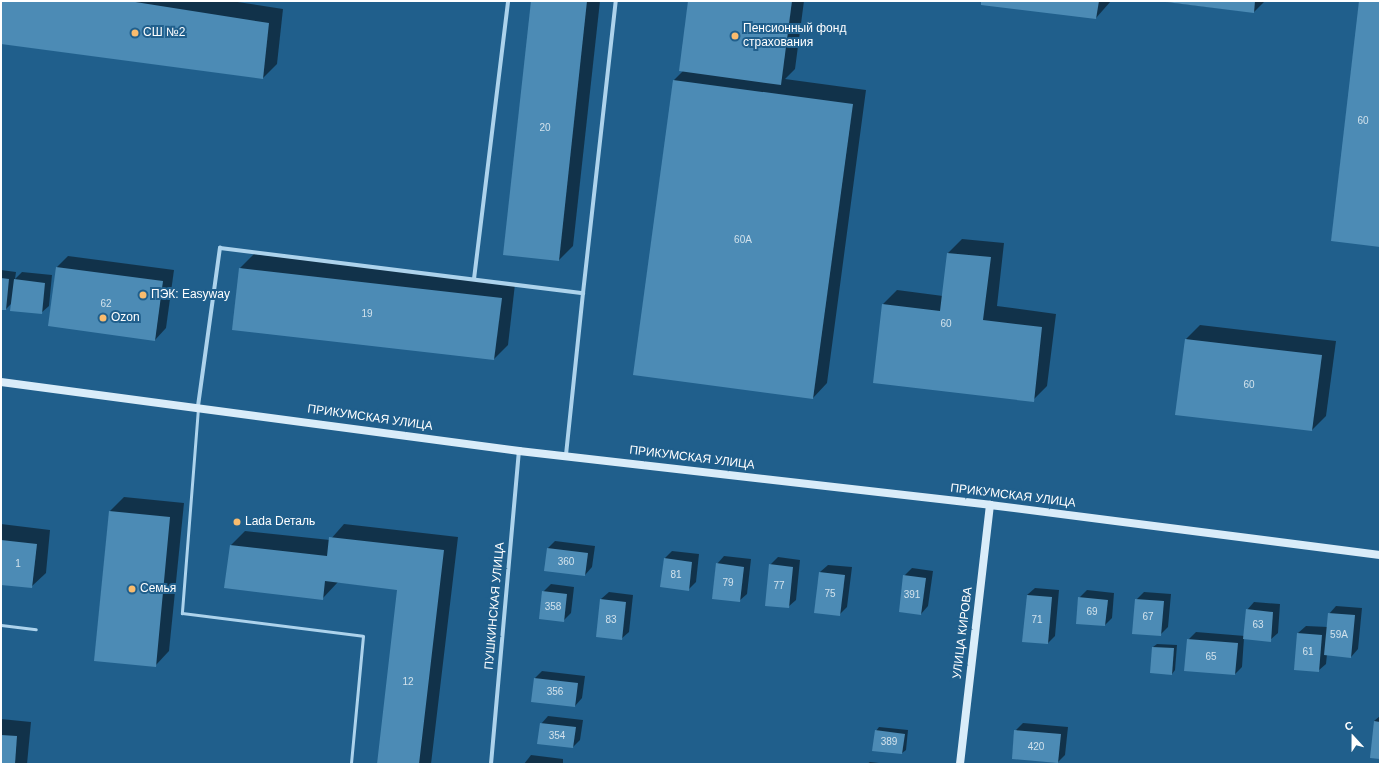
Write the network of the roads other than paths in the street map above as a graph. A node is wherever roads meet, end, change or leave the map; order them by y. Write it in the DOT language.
graph roads {
  1 [pos="508,1"];
  2 [pos="616,1"];
  3 [pos="474,279"];
  4 [pos="583,293"];
  5 [pos="1,382"];
  6 [pos="198,406"];
  7 [pos="519,450"];
  8 [pos="566,455"];
  9 [pos="990,505"];
  10 [pos="1380,555"];
  11 [pos="1,625"];
  12 [pos="36,629"];
  13 [pos="351,764"];
  14 [pos="491,764"];
  15 [pos="960,764"];
  1 -- 3 [label="street"];
  2 -- 4 [label="street"];
  3 -- 4 [label="street"];
  3 -- 6 [label="street"];
  4 -- 8 [label="street"];
  5 -- 6 [label="main road, ПРИКУМСКАЯ УЛИЦА"];
  6 -- 7 [label="main road, ПРИКУМСКАЯ УЛИЦА"];
  6 -- 13 [label="lane"];
  7 -- 8 [label="main road, ПРИКУМСКАЯ УЛИЦА"];
  7 -- 14 [label="street, ПУШКИНСКАЯ УЛИЦА"];
  8 -- 9 [label="main road, ПРИКУМСКАЯ УЛИЦА"];
  9 -- 10 [label="main road, ПРИКУМСКАЯ УЛИЦА"];
  9 -- 15 [label="main road, УЛИЦА КИРОВА"];
  11 -- 12 [label="lane"];
}
